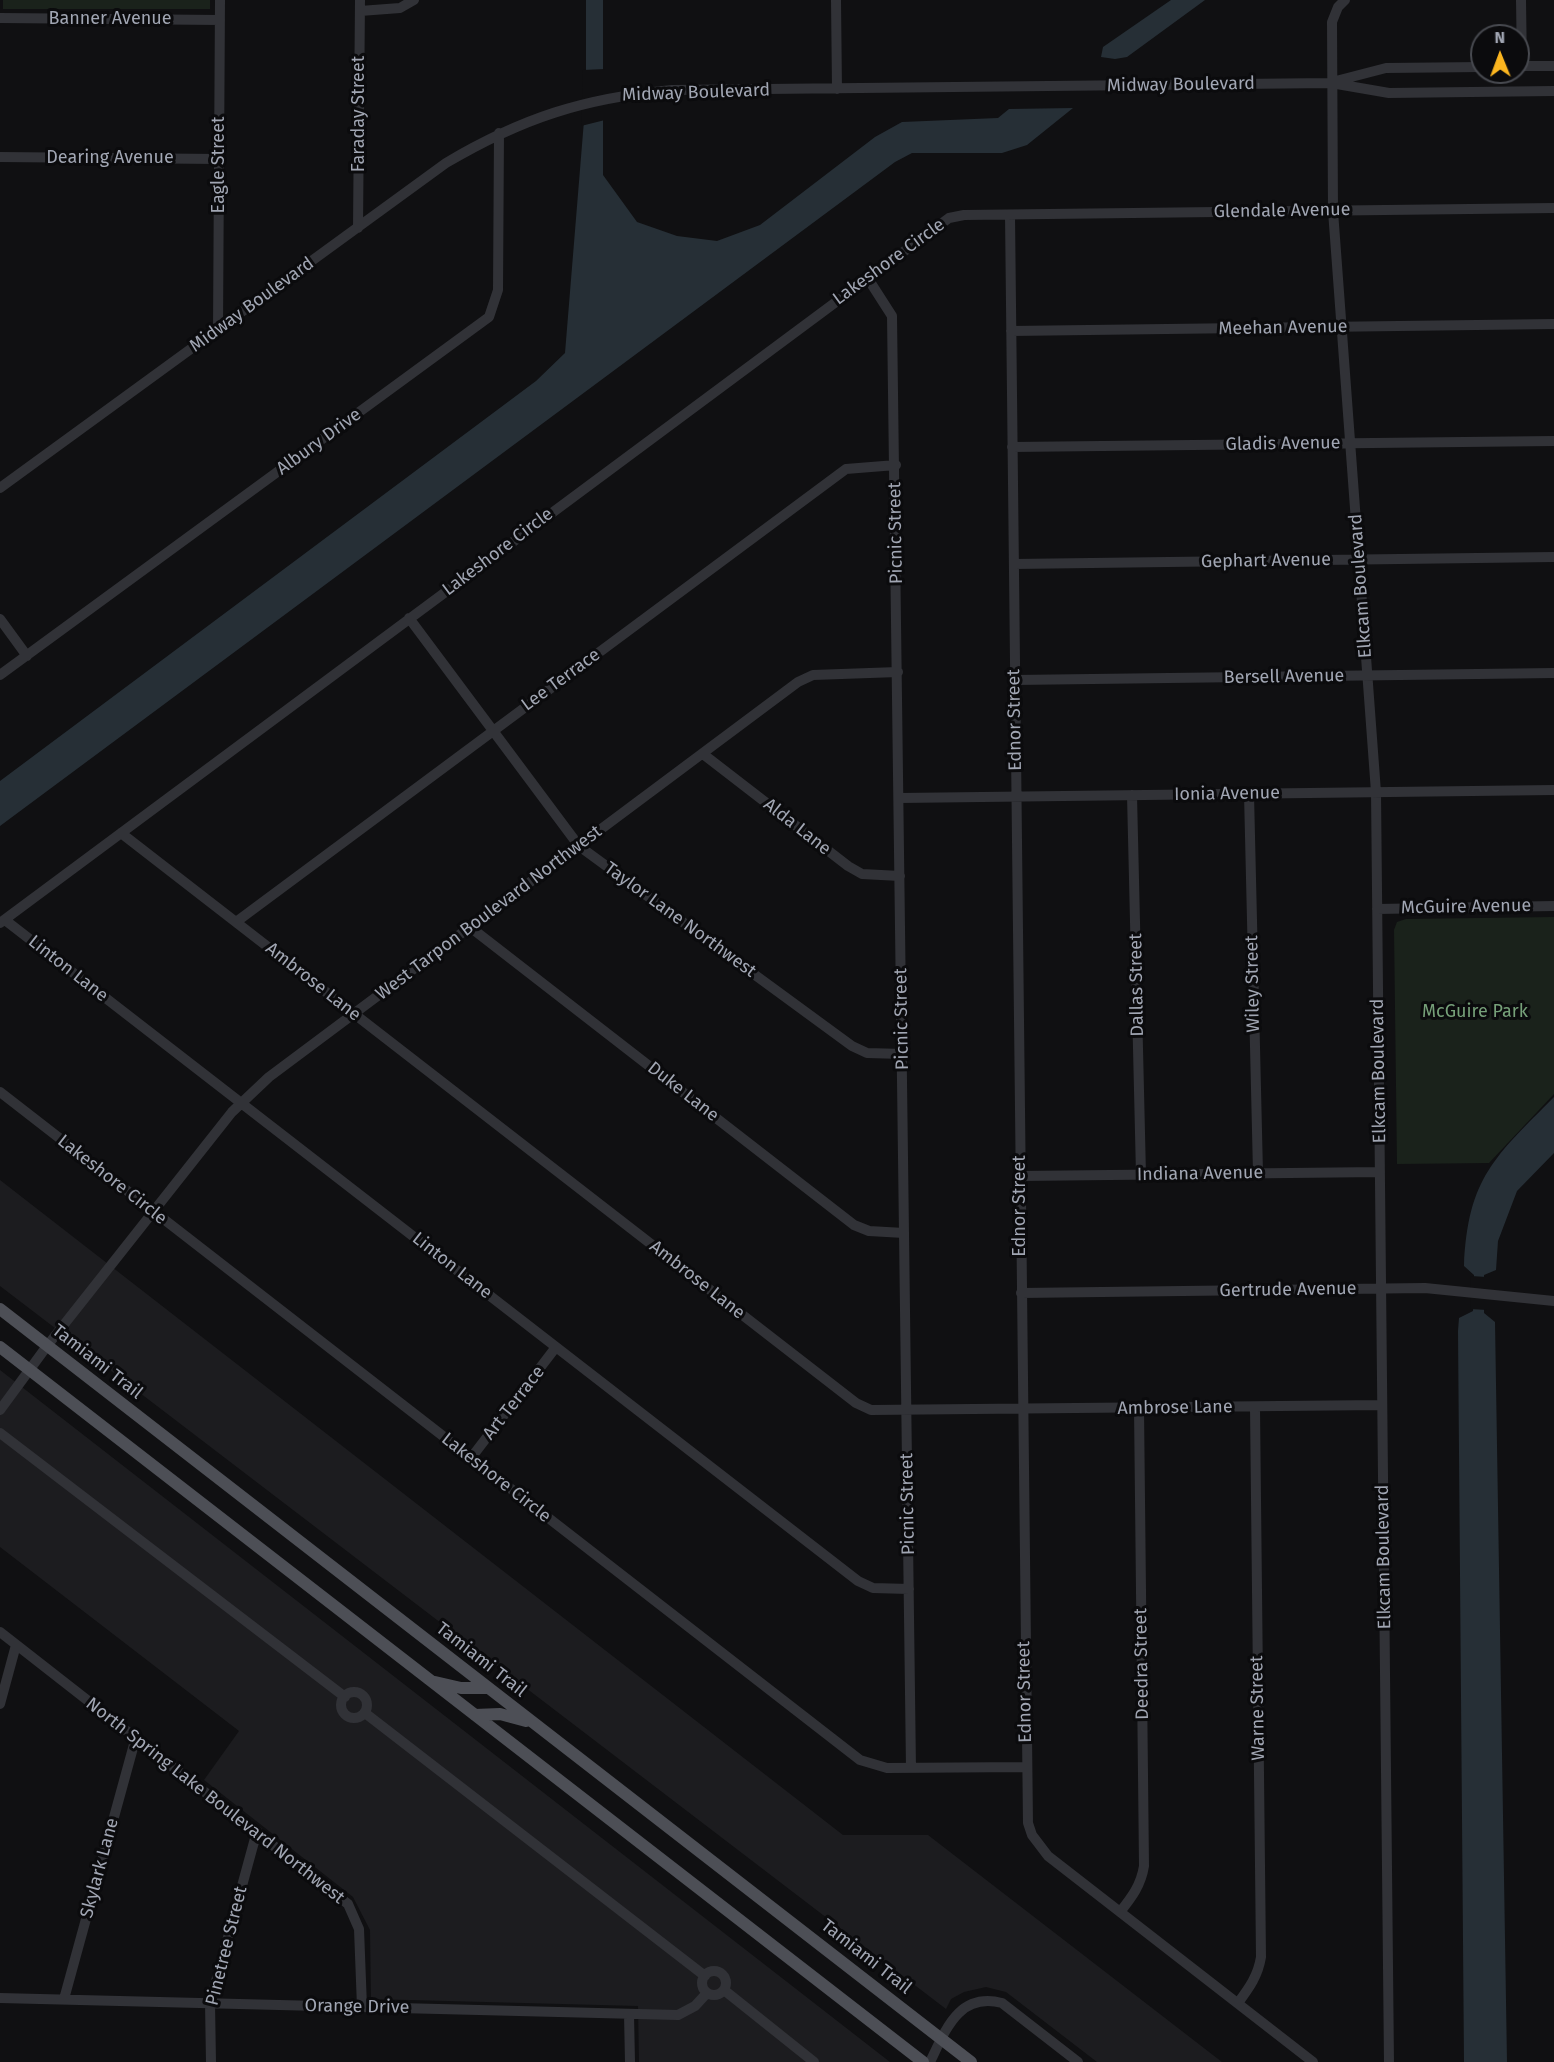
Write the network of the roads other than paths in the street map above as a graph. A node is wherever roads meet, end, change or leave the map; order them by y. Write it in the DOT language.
graph roads {
  1 [pos="220,0"];
  2 [pos="414,0"];
  3 [pos="836,0"];
  4 [pos="1345,0"];
  5 [pos="1521,0"];
  6 [pos="360,5"];
  7 [pos="0,18"];
  8 [pos="220,20"];
  9 [pos="1521,24"];
  10 [pos="1530,66"];
  11 [pos="1554,66"];
  12 [pos="1470,67"];
  13 [pos="1331,82"];
  14 [pos="837,89"];
  15 [pos="1554,91"];
  16 [pos="499,134"];
  17 [pos="0,158"];
  18 [pos="219,159"];
  19 [pos="1554,208"];
  20 [pos="1333,211"];
  21 [pos="1010,215"];
  22 [pos="358,228"];
  23 [pos="867,277"];
  24 [pos="1554,324"];
  25 [pos="1341,327"];
  26 [pos="218,330"];
  27 [pos="1011,331"];
  28 [pos="1554,441"];
  29 [pos="1350,443"];
  30 [pos="1012,447"];
  31 [pos="896,465"];
  32 [pos="0,488"];
  33 [pos="1554,557"];
  34 [pos="1359,560"];
  35 [pos="1014,564"];
  36 [pos="409,618"];
  37 [pos="0,619"];
  38 [pos="27,656"];
  39 [pos="898,672"];
  40 [pos="1554,673"];
  41 [pos="0,675"];
  42 [pos="1367,676"];
  43 [pos="1015,680"];
  44 [pos="493,730"];
  45 [pos="703,754"];
  46 [pos="1554,790"];
  47 [pos="1376,792"];
  48 [pos="1249,794"];
  49 [pos="1132,795"];
  50 [pos="1016,797"];
  51 [pos="900,798"];
  52 [pos="121,833"];
  53 [pos="579,846"];
  54 [pos="900,876"];
  55 [pos="1554,906"];
  56 [pos="1377,909"];
  57 [pos="2,921"];
  58 [pos="236,922"];
  59 [pos="470,927"];
  60 [pos="354,1014"];
  61 [pos="903,1054"];
  62 [pos="0,1092"];
  63 [pos="241,1102"];
  64 [pos="1380,1172"];
  65 [pos="1258,1173"];
  66 [pos="1141,1175"];
  67 [pos="1020,1176"];
  68 [pos="154,1212"];
  69 [pos="904,1233"];
  70 [pos="1381,1289"];
  71 [pos="1021,1293"];
  72 [pos="1554,1301"];
  73 [pos="0,1309"];
  74 [pos="47,1346"];
  75 [pos="0,1347"];
  76 [pos="556,1347"];
  77 [pos="30,1370"];
  78 [pos="1382,1405"];
  79 [pos="1255,1407"];
  80 [pos="1139,1408"];
  81 [pos="0,1410"];
  82 [pos="1022,1410"];
  83 [pos="906,1411"];
  84 [pos="0,1433"];
  85 [pos="471,1458"];
  86 [pos="909,1589"];
  87 [pos="0,1632"];
  88 [pos="16,1645"];
  89 [pos="431,1681"];
  90 [pos="489,1688"];
  91 [pos="345,1697"];
  92 [pos="0,1704"];
  93 [pos="365,1713"];
  94 [pos="475,1715"];
  95 [pos="533,1722"];
  96 [pos="136,1737"];
  97 [pos="1026,1767"];
  98 [pos="910,1768"];
  99 [pos="257,1831"];
  100 [pos="1120,1912"];
  101 [pos="705,1976"];
  102 [pos="724,1990"];
  103 [pos="707,1993"];
  104 [pos="0,1998"];
  105 [pos="64,2000"];
  106 [pos="210,2003"];
  107 [pos="1238,2003"];
  108 [pos="362,2007"];
  109 [pos="629,2014"];
  110 [pos="941,2038"];
  111 [pos="211,2062"];
  112 [pos="630,2062"];
  113 [pos="814,2062"];
  114 [pos="923,2062"];
  115 [pos="930,2062"];
  116 [pos="971,2062"];
  117 [pos="1078,2062"];
  118 [pos="1313,2062"];
  119 [pos="1389,2062"];
  1 -- 8 [label="street, Eagle Street"];
  2 -- 6 [label="street"];
  3 -- 14 [label="street"];
  4 -- 13 [label="street, Elkcam Boulevard"];
  5 -- 9 [label="street"];
  6 -- 22 [label="street, Faraday Street"];
  7 -- 8 [label="street, Banner Avenue"];
  8 -- 18 [label="street, Eagle Street"];
  10 -- 11 [label="street"];
  12 -- 13 [label="street, Midway Boulevard"];
  13 -- 14 [label="street, Midway Boulevard"];
  13 -- 15 [label="street, Midway Boulevard"];
  13 -- 20 [label="street, Elkcam Boulevard"];
  14 -- 16 [label="street, Midway Boulevard"];
  16 -- 22 [label="street, Midway Boulevard"];
  16 -- 38 [label="street, Albury Drive"];
  17 -- 18 [label="street, Dearing Avenue"];
  18 -- 26 [label="street, Eagle Street"];
  19 -- 20 [label="street, Glendale Avenue"];
  20 -- 21 [label="street, Glendale Avenue"];
  20 -- 25 [label="street, Elkcam Boulevard"];
  21 -- 23 [label="street, Lakeshore Circle"];
  21 -- 27 [label="street, Ednor Street"];
  22 -- 26 [label="street, Midway Boulevard"];
  23 -- 31 [label="street, Picnic Street"];
  23 -- 36 [label="street, Lakeshore Circle"];
  24 -- 25 [label="street, Meehan Avenue"];
  25 -- 27 [label="street, Meehan Avenue"];
  25 -- 29 [label="street, Elkcam Boulevard"];
  26 -- 32 [label="street, Midway Boulevard"];
  27 -- 30 [label="street, Ednor Street"];
  28 -- 29 [label="street, Gladis Avenue"];
  29 -- 30 [label="street, Gladis Avenue"];
  29 -- 34 [label="street, Elkcam Boulevard"];
  30 -- 35 [label="street, Ednor Street"];
  31 -- 39 [label="street, Picnic Street"];
  31 -- 44 [label="street, Lee Terrace"];
  33 -- 34 [label="street, Gephart Avenue"];
  34 -- 35 [label="street, Gephart Avenue"];
  34 -- 42 [label="street, Elkcam Boulevard"];
  35 -- 43 [label="street, Ednor Street"];
  36 -- 44 [label="street, Taylor Lane Northwest"];
  36 -- 52 [label="street, Lakeshore Circle"];
  37 -- 38 [label="street"];
  38 -- 41 [label="street, Albury Drive"];
  39 -- 45 [label="street, West Tarpon Boulevard Northwest"];
  39 -- 51 [label="street, Picnic Street"];
  40 -- 42 [label="street, Bersell Avenue"];
  42 -- 43 [label="street, Bersell Avenue"];
  42 -- 47 [label="street, Elkcam Boulevard"];
  43 -- 50 [label="street, Ednor Street"];
  44 -- 53 [label="street, Taylor Lane Northwest"];
  44 -- 58 [label="street, Lee Terrace"];
  45 -- 53 [label="street, West Tarpon Boulevard Northwest"];
  45 -- 54 [label="street, Alda Lane"];
  46 -- 47 [label="street, Ionia Avenue"];
  47 -- 48 [label="street, Ionia Avenue"];
  47 -- 56 [label="street, Elkcam Boulevard"];
  48 -- 49 [label="street, Ionia Avenue"];
  48 -- 65 [label="street, Wiley Street"];
  49 -- 50 [label="street, Ionia Avenue"];
  49 -- 66 [label="street, Dallas Street"];
  50 -- 51 [label="street, Ionia Avenue"];
  50 -- 67 [label="street, Ednor Street"];
  51 -- 54 [label="street, Picnic Street"];
  52 -- 57 [label="street, Lakeshore Circle"];
  52 -- 58 [label="street, Ambrose Lane"];
  53 -- 59 [label="street, West Tarpon Boulevard Northwest"];
  53 -- 61 [label="street, Taylor Lane Northwest"];
  54 -- 61 [label="street, Picnic Street"];
  55 -- 56 [label="street, McGuire Avenue"];
  56 -- 64 [label="street, Elkcam Boulevard"];
  57 -- 63 [label="street, Linton Lane"];
  58 -- 60 [label="street, Ambrose Lane"];
  59 -- 60 [label="street, West Tarpon Boulevard Northwest"];
  59 -- 69 [label="street, Duke Lane"];
  60 -- 63 [label="street, West Tarpon Boulevard Northwest"];
  60 -- 83 [label="street, Ambrose Lane"];
  61 -- 69 [label="street, Picnic Street"];
  62 -- 68 [label="street, Lakeshore Circle"];
  63 -- 68 [label="street, West Tarpon Boulevard Northwest"];
  63 -- 76 [label="street, Linton Lane"];
  64 -- 65 [label="street, Indiana Avenue"];
  64 -- 70 [label="street, Elkcam Boulevard"];
  65 -- 66 [label="street, Indiana Avenue"];
  66 -- 67 [label="street, Indiana Avenue"];
  67 -- 71 [label="street, Ednor Street"];
  68 -- 74 [label="street, West Tarpon Boulevard Northwest"];
  68 -- 85 [label="street, Lakeshore Circle"];
  69 -- 83 [label="street, Picnic Street"];
  70 -- 71 [label="street, Gertrude Avenue"];
  70 -- 72 [label="street, Gertrude Avenue"];
  70 -- 78 [label="street, Elkcam Boulevard"];
  71 -- 82 [label="street, Ednor Street"];
  73 -- 74 [label="main road, Tamiami Trail"];
  74 -- 77 [label="street, West Tarpon Boulevard Northwest"];
  74 -- 90 [label="main road, Tamiami Trail"];
  75 -- 77 [label="main road"];
  76 -- 85 [label="street, Art Terrace"];
  76 -- 86 [label="street, Linton Lane"];
  77 -- 81 [label="street, West Tarpon Boulevard Northwest"];
  77 -- 89 [label="main road"];
  78 -- 79 [label="street, Ambrose Lane"];
  78 -- 119 [label="street, Elkcam Boulevard"];
  79 -- 80 [label="street, Ambrose Lane"];
  79 -- 107 [label="street, Warne Street"];
  80 -- 82 [label="street, Ambrose Lane"];
  80 -- 100 [label="street, Deedra Street"];
  82 -- 83 [label="street, Ambrose Lane"];
  82 -- 97 [label="street, Ednor Street"];
  83 -- 86 [label="street, Picnic Street"];
  84 -- 91 [label="street"];
  85 -- 98 [label="street, Lakeshore Circle"];
  86 -- 98 [label="street, Picnic Street"];
  87 -- 88 [label="street, North Spring Lake Boulevard Northwest"];
  88 -- 92 [label="street"];
  88 -- 96 [label="street, North Spring Lake Boulevard Northwest"];
  89 -- 90 [label="main road"];
  89 -- 94 [label="main road"];
  90 -- 95 [label="main road, Tamiami Trail"];
  91 -- 93 [label="street"];
  91 -- 93 [label="street"];
  93 -- 101 [label="street"];
  94 -- 95 [label="main road"];
  94 -- 114 [label="main road"];
  95 -- 110 [label="main road, Tamiami Trail"];
  96 -- 99 [label="street, North Spring Lake Boulevard Northwest"];
  96 -- 105 [label="street, Skylark Lane"];
  97 -- 98 [label="street, Lakeshore Circle"];
  97 -- 100 [label="street, Ednor Street"];
  99 -- 106 [label="street, Pinetree Street"];
  99 -- 108 [label="street, North Spring Lake Boulevard Northwest"];
  100 -- 107 [label="street, Ednor Street"];
  101 -- 102 [label="street"];
  101 -- 103 [label="street"];
  102 -- 103 [label="street"];
  102 -- 113 [label="street"];
  103 -- 109 [label="street, Orange Drive"];
  104 -- 105 [label="street, Orange Drive"];
  105 -- 106 [label="street, Orange Drive"];
  106 -- 108 [label="street, Orange Drive"];
  106 -- 111 [label="street, Pinetree Street"];
  107 -- 118 [label="street, Ednor Street"];
  108 -- 109 [label="street, Orange Drive"];
  109 -- 112 [label="street"];
  110 -- 115 [label="street"];
  110 -- 116 [label="main road, Tamiami Trail"];
  110 -- 117 [label="street"];
}
